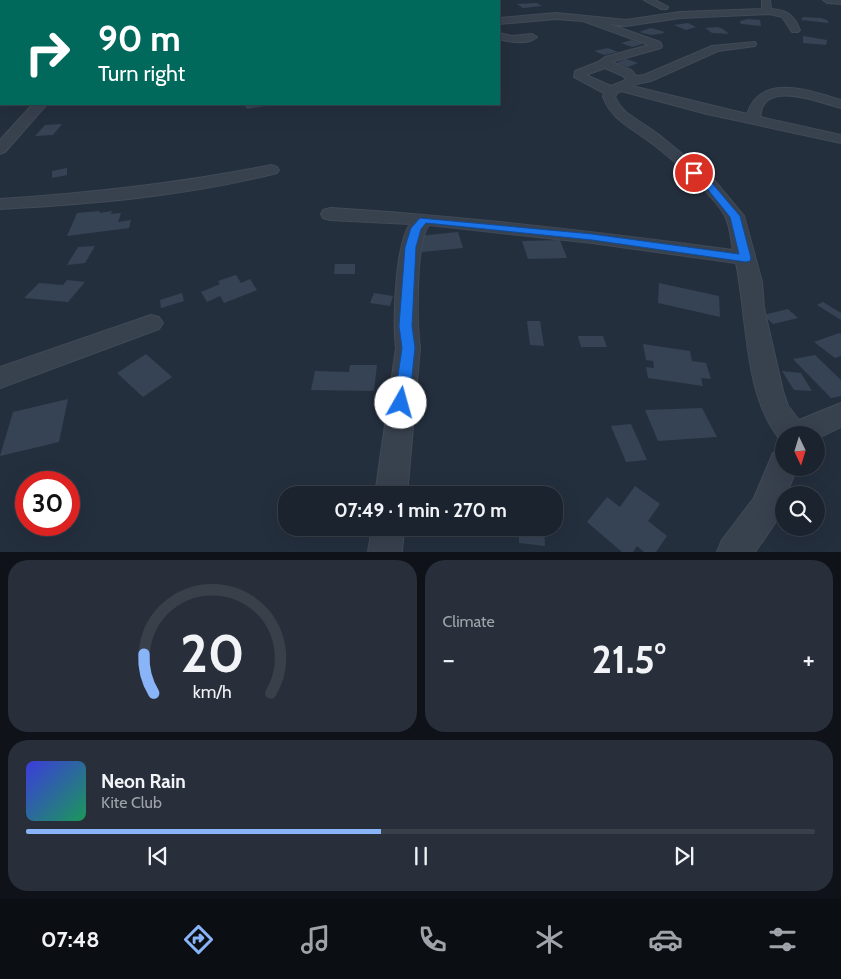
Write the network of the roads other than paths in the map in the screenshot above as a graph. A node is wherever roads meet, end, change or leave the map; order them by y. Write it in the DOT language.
graph roads {
  1 [pos="648,0"];
  2 [pos="766,0"];
  3 [pos="826,0"];
  4 [pos="841,1"];
  5 [pos="674,3"];
  6 [pos="664,7"];
  7 [pos="768,11"];
  8 [pos="670,16"];
  9 [pos="579,17"];
  10 [pos="500,21"];
  11 [pos="795,30"];
  12 [pos="500,36"];
  13 [pos="532,36"];
  14 [pos="751,44"];
  15 [pos="604,64"];
  16 [pos="621,87"];
  17 [pos="841,104"];
  18 [pos="39,105"];
  19 [pos="752,119"];
  20 [pos="841,139"];
  21 [pos="0,149"];
  22 [pos="271,170"];
  23 [pos="0,204"];
  24 [pos="330,214"];
  25 [pos="424,220"];
  26 [pos="746,258"];
  27 [pos="151,323"];
  28 [pos="0,378"];
  29 [pos="841,415"];
  30 [pos="787,426"];
  31 [pos="815,426"];
  32 [pos="779,476"];
  33 [pos="392,486"];
  34 [pos="387,536"];
  35 [pos="385,552"];
  36 [pos="734,552"];
  1 -- 6 [label="street"];
  2 -- 7 [label="street"];
  3 -- 4 [label="street"];
  5 -- 6 [label="street"];
  6 -- 8 [label="street"];
  7 -- 8 [label="street"];
  7 -- 11 [label="street"];
  8 -- 9 [label="street"];
  9 -- 10 [label="street"];
  9 -- 15 [label="street"];
  12 -- 13 [label="street"];
  14 -- 16 [label="street"];
  15 -- 16 [label="street"];
  15 -- 16 [label="street"];
  16 -- 19 [label="street"];
  16 -- 26 [label="street"];
  17 -- 19 [label="street"];
  18 -- 21 [label="street"];
  19 -- 20 [label="street"];
  22 -- 23 [label="street"];
  24 -- 25 [label="street"];
  25 -- 26 [label="street"];
  25 -- 33 [label="street"];
  26 -- 30 [label="street"];
  27 -- 28 [label="street"];
  29 -- 31 [label="street"];
  32 -- 36 [label="street"];
  34 -- 35 [label="street"];
}
